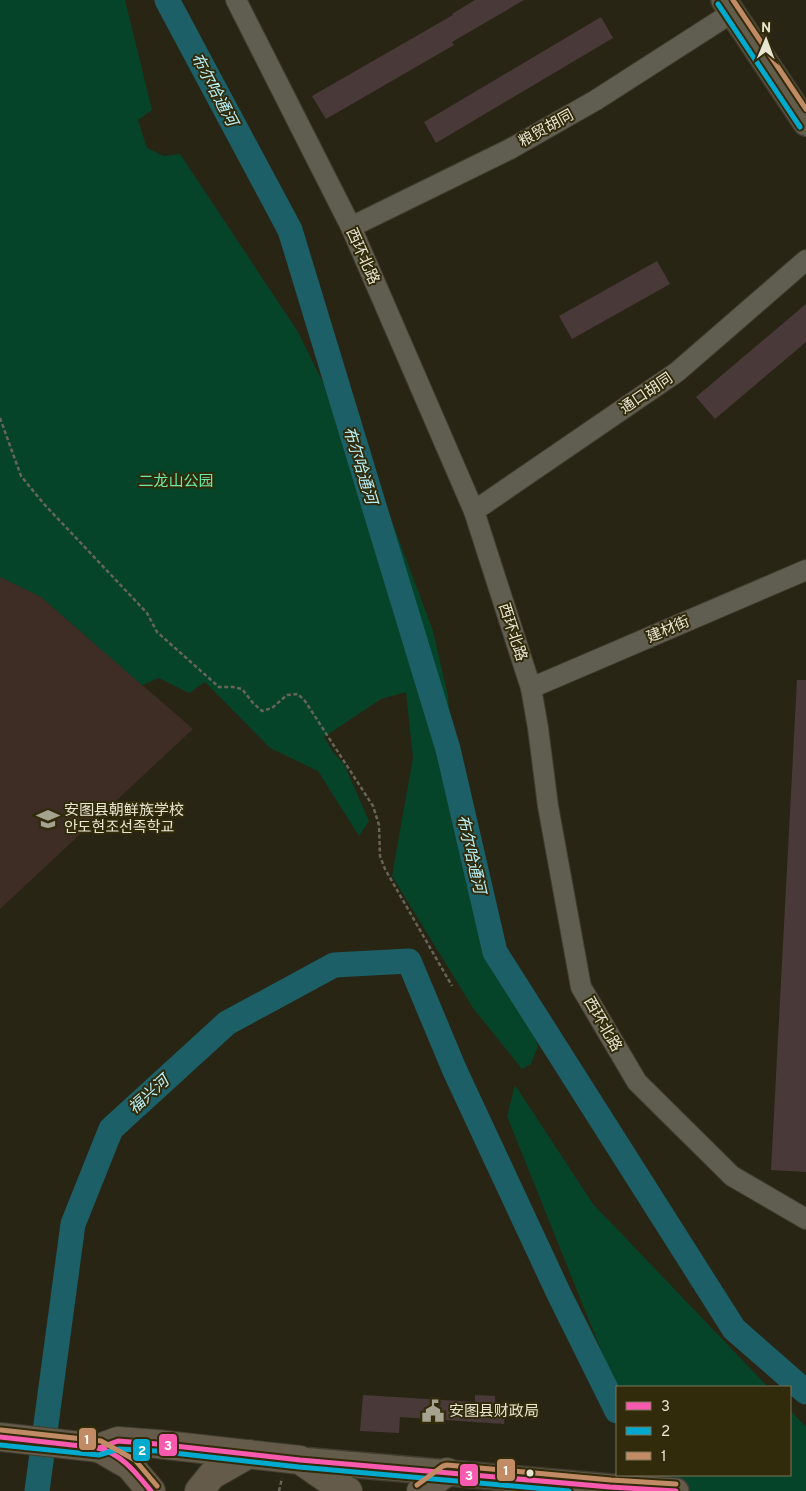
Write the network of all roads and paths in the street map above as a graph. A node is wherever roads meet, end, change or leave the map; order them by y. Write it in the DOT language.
graph roads {
  1 [pos="236,0"];
  2 [pos="728,6"];
  3 [pos="806,123"];
  4 [pos="351,227"];
  5 [pos="806,260"];
  6 [pos="0,418"];
  7 [pos="474,511"];
  8 [pos="806,570"];
  9 [pos="530,688"];
  10 [pos="452,986"];
  11 [pos="806,1219"];
  12 [pos="5,1438"];
  13 [pos="99,1448"];
  14 [pos="249,1454"];
  15 [pos="300,1460"];
  16 [pos="447,1472"];
  17 [pos="151,1491"];
  18 [pos="199,1491"];
  19 [pos="348,1491"];
  20 [pos="422,1491"];
  21 [pos="676,1491"];
  1 -- 4 [label="street, 西环北路"];
  2 -- 3 [label="main road"];
  2 -- 4 [label="street, 粮贸胡同"];
  4 -- 7 [label="street, 西环北路"];
  5 -- 7 [label="street, 通口胡同"];
  6 -- 10 [label="path"];
  7 -- 9 [label="street, 西环北路"];
  8 -- 9 [label="street, 建材街"];
  9 -- 11 [label="street, 西环北路"];
  12 -- 13 [label="highway"];
  13 -- 14 [label="highway"];
  13 -- 17 [label="highway"];
  14 -- 15 [label="highway"];
  14 -- 18 [label="highway"];
  15 -- 16 [label="main road"];
  15 -- 19 [label="highway"];
  16 -- 20 [label="highway"];
  16 -- 21 [label="main road"];
}
